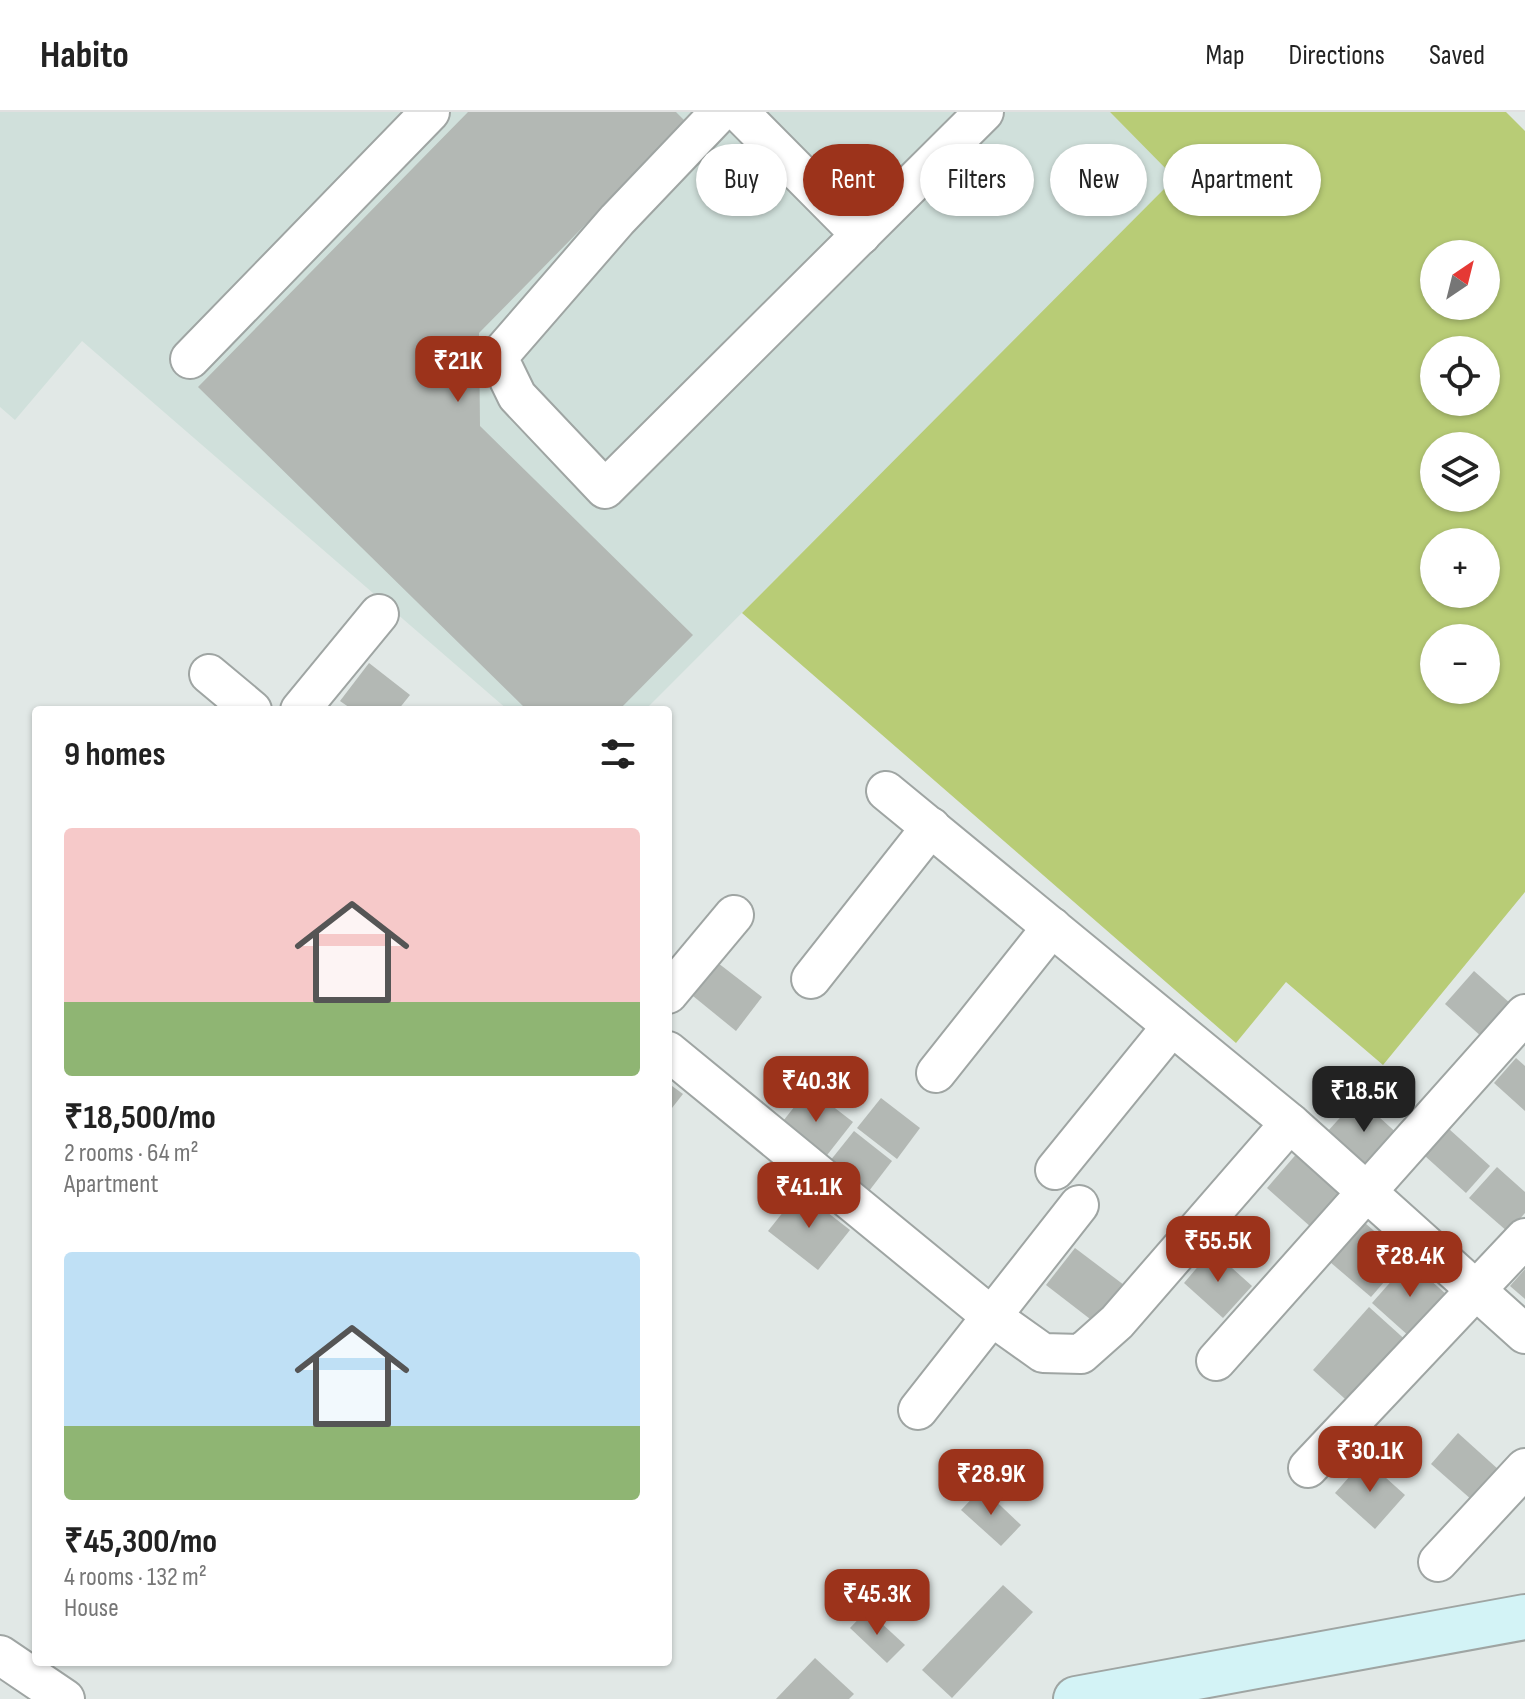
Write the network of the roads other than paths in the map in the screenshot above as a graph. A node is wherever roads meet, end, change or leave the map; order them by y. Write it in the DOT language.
graph roads {
  1 [pos="430,112"];
  2 [pos="720,112"];
  3 [pos="739,112"];
  4 [pos="984,112"];
  5 [pos="861,235"];
  6 [pos="190,359"];
  7 [pos="379,614"];
  8 [pos="209,674"];
  9 [pos="247,706"];
  10 [pos="303,706"];
  11 [pos="886,791"];
  12 [pos="931,827"];
  13 [pos="734,915"];
  14 [pos="1052,927"];
  15 [pos="811,979"];
  16 [pos="672,989"];
  17 [pos="1525,1014"];
  18 [pos="1172,1026"];
  19 [pos="672,1054"];
  20 [pos="936,1073"];
  21 [pos="1290,1123"];
  22 [pos="1055,1170"];
  23 [pos="1367,1192"];
  24 [pos="1079,1205"];
  25 [pos="1525,1238"];
  26 [pos="1476,1290"];
  27 [pos="991,1316"];
  28 [pos="1525,1334"];
  29 [pos="1216,1361"];
  30 [pos="918,1410"];
  31 [pos="1308,1468"];
  32 [pos="1525,1468"];
  33 [pos="1438,1562"];
  34 [pos="1525,1617"];
  35 [pos="0,1655"];
  36 [pos="65,1699"];
  37 [pos="1076,1699"];
  1 -- 6 [label="street"];
  2 -- 5 [label="street"];
  3 -- 5 [label="street"];
  4 -- 5 [label="street"];
  7 -- 10 [label="street"];
  8 -- 9 [label="street"];
  11 -- 12 [label="street"];
  12 -- 14 [label="street"];
  12 -- 15 [label="street"];
  13 -- 16 [label="street"];
  14 -- 18 [label="street"];
  14 -- 20 [label="street"];
  17 -- 23 [label="street"];
  18 -- 21 [label="street"];
  18 -- 22 [label="street"];
  19 -- 27 [label="street"];
  21 -- 23 [label="street"];
  21 -- 27 [label="street"];
  23 -- 26 [label="street"];
  23 -- 29 [label="street"];
  24 -- 27 [label="street"];
  25 -- 26 [label="street"];
  26 -- 28 [label="street"];
  26 -- 31 [label="street"];
  27 -- 30 [label="street"];
  32 -- 33 [label="street"];
  34 -- 37 [label="main road"];
  35 -- 36 [label="street"];
}
